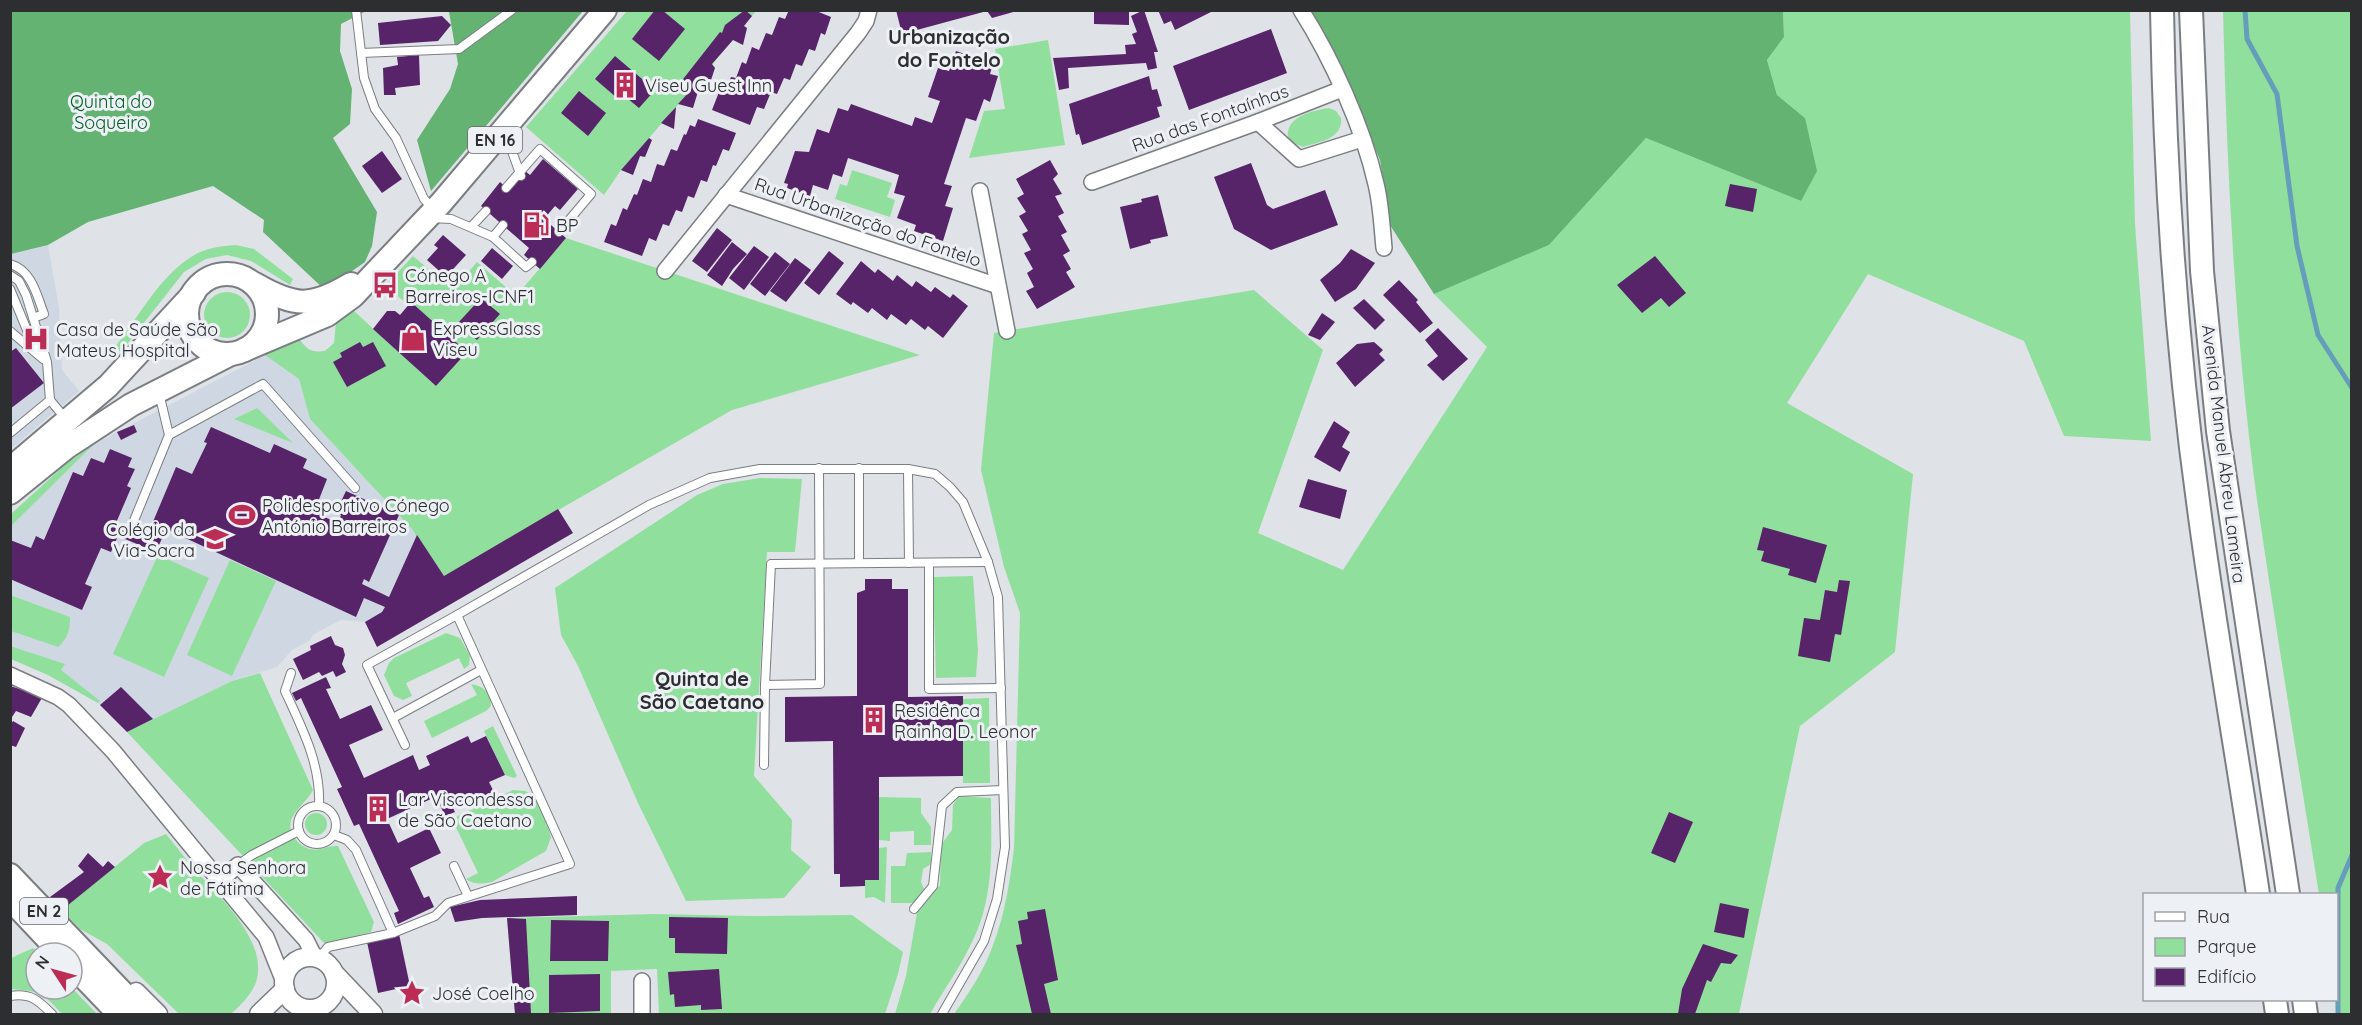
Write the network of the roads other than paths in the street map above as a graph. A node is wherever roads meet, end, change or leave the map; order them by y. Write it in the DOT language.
graph roads {
  1 [pos="356,10"];
  2 [pos="512,10"];
  3 [pos="605,10"];
  4 [pos="869,10"];
  5 [pos="1301,10"];
  6 [pos="2162,10"];
  7 [pos="2191,10"];
  8 [pos="361,53"];
  9 [pos="1342,89"];
  10 [pos="513,119"];
  11 [pos="1258,122"];
  12 [pos="1362,139"];
  13 [pos="520,175"];
  14 [pos="1092,182"];
  15 [pos="506,188"];
  16 [pos="980,191"];
  17 [pos="726,195"];
  18 [pos="486,210"];
  19 [pos="431,214"];
  20 [pos="503,225"];
  21 [pos="471,227"];
  22 [pos="559,232"];
  23 [pos="493,237"];
  24 [pos="1384,248"];
  25 [pos="532,262"];
  26 [pos="10,264"];
  27 [pos="381,266"];
  28 [pos="665,271"];
  29 [pos="10,275"];
  30 [pos="250,281"];
  31 [pos="998,286"];
  32 [pos="10,289"];
  33 [pos="194,293"];
  34 [pos="33,318"];
  35 [pos="10,331"];
  36 [pos="1007,331"];
  37 [pos="237,352"];
  38 [pos="47,362"];
  39 [pos="158,391"];
  40 [pos="50,400"];
  41 [pos="68,421"];
  42 [pos="10,433"];
  43 [pos="169,435"];
  44 [pos="819,468"];
  45 [pos="859,468"];
  46 [pos="10,469"];
  47 [pos="908,469"];
  48 [pos="355,488"];
  49 [pos="10,493"];
  50 [pos="133,523"];
  51 [pos="988,562"];
  52 [pos="859,563"];
  53 [pos="909,563"];
  54 [pos="929,563"];
  55 [pos="819,564"];
  56 [pos="457,615"];
  57 [pos="481,670"];
  58 [pos="291,673"];
  59 [pos="10,675"];
  60 [pos="765,685"];
  61 [pos="1000,688"];
  62 [pos="393,718"];
  63 [pos="405,745"];
  64 [pos="764,765"];
  65 [pos="1003,790"];
  66 [pos="319,806"];
  67 [pos="299,831"];
  68 [pos="334,835"];
  69 [pos="238,865"];
  70 [pos="454,866"];
  71 [pos="10,875"];
  72 [pos="220,880"];
  73 [pos="2259,893"];
  74 [pos="2288,893"];
  75 [pos="468,896"];
  76 [pos="10,899"];
  77 [pos="914,909"];
  78 [pos="393,933"];
  79 [pos="55,941"];
  80 [pos="60,941"];
  81 [pos="84,955"];
  82 [pos="324,964"];
  83 [pos="84,966"];
  84 [pos="84,972"];
  85 [pos="642,981"];
  86 [pos="285,985"];
  87 [pos="10,996"];
  88 [pos="311,1011"];
  89 [pos="52,1014"];
  90 [pos="119,1014"];
  91 [pos="143,1014"];
  92 [pos="158,1014"];
  93 [pos="259,1014"];
  94 [pos="373,1014"];
  95 [pos="642,1014"];
  96 [pos="942,1014"];
  1 -- 8 [label="lane"];
  2 -- 8 [label="lane"];
  3 -- 10 [label="main road, EN 16"];
  4 -- 17 [label="street"];
  5 -- 9 [label="street"];
  6 -- 73 [label="main road, Avenida Manuel Abreu Lameira"];
  7 -- 74 [label="main road, Avenida Manuel Abreu Lameira"];
  8 -- 19 [label="lane"];
  9 -- 11 [label="street, Rua das Fontaínhas"];
  9 -- 12 [label="street"];
  10 -- 13 [label="lane"];
  10 -- 19 [label="main road, EN 16"];
  11 -- 12 [label="street"];
  11 -- 14 [label="street, Rua das Fontaínhas"];
  12 -- 24 [label="street"];
  13 -- 15 [label="lane"];
  13 -- 22 [label="lane"];
  16 -- 31 [label="street"];
  17 -- 28 [label="street"];
  17 -- 31 [label="street, Rua Urbanização do Fontelo"];
  18 -- 21 [label="lane"];
  19 -- 21 [label="lane"];
  19 -- 27 [label="main road, EN 16"];
  20 -- 23 [label="lane"];
  21 -- 23 [label="lane"];
  23 -- 25 [label="lane"];
  26 -- 34 [label="lane"];
  27 -- 30 [label="main road, EN 16"];
  27 -- 37 [label="main road, EN 16"];
  29 -- 34 [label="lane"];
  30 -- 33 [label="main road, EN 16"];
  30 -- 37 [label="main road, EN 16"];
  31 -- 36 [label="street"];
  32 -- 38 [label="lane"];
  33 -- 37 [label="main road"];
  33 -- 41 [label="main road, EN 16"];
  34 -- 38 [label="lane"];
  35 -- 38 [label="lane"];
  37 -- 39 [label="main road, EN 16"];
  38 -- 40 [label="lane"];
  39 -- 43 [label="lane"];
  39 -- 49 [label="main road, EN 16"];
  40 -- 41 [label="lane"];
  40 -- 42 [label="lane"];
  41 -- 46 [label="main road, EN 16"];
  43 -- 48 [label="lane"];
  43 -- 50 [label="lane"];
  44 -- 45 [label="lane"];
  44 -- 55 [label="lane"];
  44 -- 56 [label="lane"];
  45 -- 47 [label="lane"];
  45 -- 52 [label="lane"];
  47 -- 51 [label="lane"];
  47 -- 53 [label="lane"];
  51 -- 54 [label="lane"];
  51 -- 61 [label="lane"];
  52 -- 53 [label="lane"];
  52 -- 55 [label="lane"];
  53 -- 54 [label="lane"];
  54 -- 61 [label="lane"];
  55 -- 60 [label="lane"];
  55 -- 60 [label="lane"];
  56 -- 57 [label="lane"];
  56 -- 62 [label="lane"];
  57 -- 62 [label="lane"];
  57 -- 75 [label="lane"];
  58 -- 66 [label="lane"];
  59 -- 72 [label="street"];
  60 -- 64 [label="lane"];
  61 -- 65 [label="lane"];
  62 -- 63 [label="lane"];
  65 -- 77 [label="lane"];
  65 -- 96 [label="lane"];
  66 -- 67 [label="lane"];
  66 -- 68 [label="lane"];
  67 -- 68 [label="lane"];
  67 -- 69 [label="lane"];
  68 -- 78 [label="lane"];
  69 -- 72 [label="street"];
  69 -- 82 [label="street"];
  70 -- 75 [label="lane"];
  71 -- 80 [label="main road, EN 2"];
  72 -- 86 [label="street"];
  75 -- 78 [label="lane"];
  76 -- 79 [label="main road, EN 2"];
  78 -- 82 [label="lane"];
  81 -- 92 [label="street"];
  82 -- 86 [label="street"];
  82 -- 88 [label="street"];
  82 -- 94 [label="street"];
  83 -- 91 [label="main road, EN 2"];
  84 -- 90 [label="main road, EN 2"];
  85 -- 95 [label="street"];
  86 -- 88 [label="street"];
  86 -- 93 [label="street"];
  87 -- 89 [label="lane"];
}
